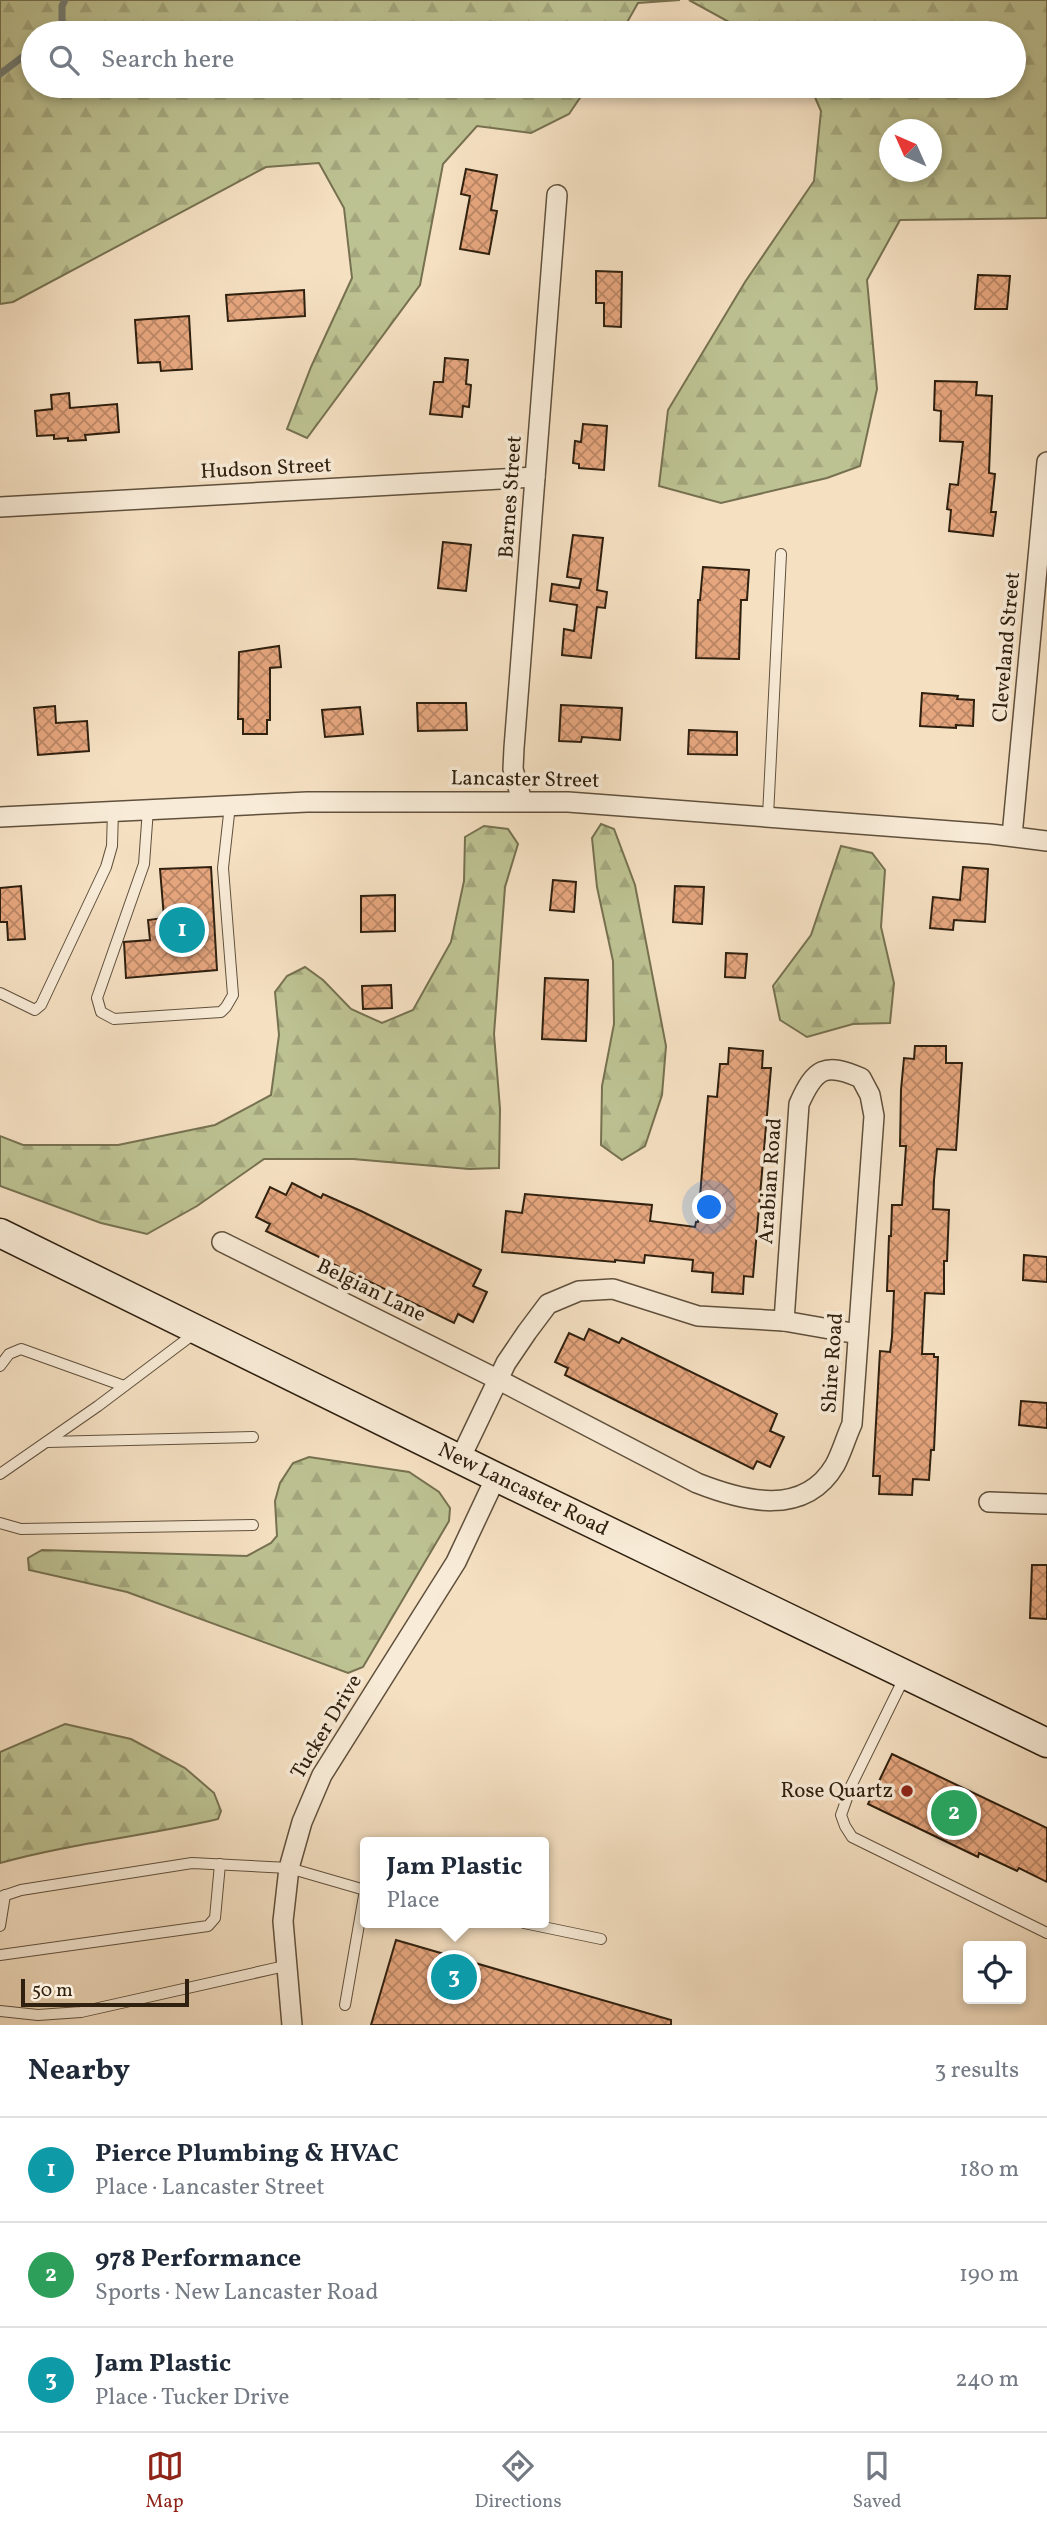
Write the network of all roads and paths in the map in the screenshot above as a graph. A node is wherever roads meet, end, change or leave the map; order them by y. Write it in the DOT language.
graph roads {
  1 [pos="557,195"];
  2 [pos="1047,462"];
  3 [pos="535,477"];
  4 [pos="0,507"];
  5 [pos="781,554"];
  6 [pos="522,801"];
  7 [pos="230,805"];
  8 [pos="148,809"];
  9 [pos="113,810"];
  10 [pos="768,816"];
  11 [pos="0,817"];
  12 [pos="1012,836"];
  13 [pos="1047,841"];
  14 [pos="0,992"];
  15 [pos="840,1069"];
  16 [pos="0,1233"];
  17 [pos="222,1242"];
  18 [pos="784,1321"];
  19 [pos="198,1330"];
  20 [pos="858,1334"];
  21 [pos="0,1366"];
  22 [pos="499,1380"];
  23 [pos="124,1386"];
  24 [pos="253,1437"];
  25 [pos="47,1441"];
  26 [pos="460,1459"];
  27 [pos="0,1474"];
  28 [pos="496,1477"];
  29 [pos="989,1502"];
  30 [pos="1047,1504"];
  31 [pos="0,1523"];
  32 [pos="253,1525"];
  33 [pos="905,1675"];
  34 [pos="1047,1743"];
  35 [pos="219,1864"];
  36 [pos="289,1868"];
  37 [pos="360,1889"];
  38 [pos="2,1896"];
  39 [pos="360,1919"];
  40 [pos="0,1926"];
  41 [pos="548,1928"];
  42 [pos="1047,1933"];
  43 [pos="601,1939"];
  44 [pos="0,1955"];
  45 [pos="285,1966"];
  46 [pos="345,2005"];
  47 [pos="0,2011"];
  48 [pos="71,2013"];
  49 [pos="73,2025"];
  50 [pos="292,2025"];
  1 -- 3 [label="street, Barnes Street"];
  2 -- 12 [label="street, Cleveland Street"];
  3 -- 4 [label="street, Hudson Street"];
  3 -- 6 [label="street, Barnes Street"];
  5 -- 10 [label="lane"];
  6 -- 7 [label="street, Lancaster Street"];
  6 -- 10 [label="street, Lancaster Street"];
  7 -- 8 [label="street, Lancaster Street"];
  7 -- 8 [label="lane"];
  8 -- 9 [label="street, Lancaster Street"];
  9 -- 11 [label="street, Lancaster Street"];
  9 -- 14 [label="lane"];
  10 -- 12 [label="street, Lancaster Street"];
  12 -- 13 [label="street, Lancaster Street"];
  15 -- 18 [label="street, Arabian Road"];
  15 -- 20 [label="street, Shire Road"];
  16 -- 19 [label="main road, New Lancaster Road"];
  17 -- 22 [label="street, Belgian Lane"];
  18 -- 20 [label="street"];
  18 -- 22 [label="street"];
  19 -- 23 [label="lane"];
  19 -- 26 [label="main road, New Lancaster Road"];
  20 -- 22 [label="street, Shire Road"];
  21 -- 23 [label="lane"];
  22 -- 26 [label="street"];
  23 -- 25 [label="lane"];
  24 -- 25 [label="lane"];
  25 -- 27 [label="lane"];
  26 -- 28 [label="main road, New Lancaster Road"];
  28 -- 33 [label="main road, New Lancaster Road"];
  28 -- 36 [label="street, Tucker Drive"];
  29 -- 30 [label="street"];
  31 -- 32 [label="lane"];
  33 -- 34 [label="main road, New Lancaster Road"];
  33 -- 42 [label="lane"];
  35 -- 36 [label="lane"];
  35 -- 38 [label="lane"];
  35 -- 44 [label="lane"];
  36 -- 37 [label="lane"];
  36 -- 45 [label="street, Tucker Drive"];
  38 -- 40 [label="lane"];
  39 -- 46 [label="lane"];
  41 -- 43 [label="lane"];
  45 -- 48 [label="lane"];
  45 -- 50 [label="street, Tucker Drive"];
  47 -- 48 [label="lane"];
  48 -- 49 [label="lane"];
}
